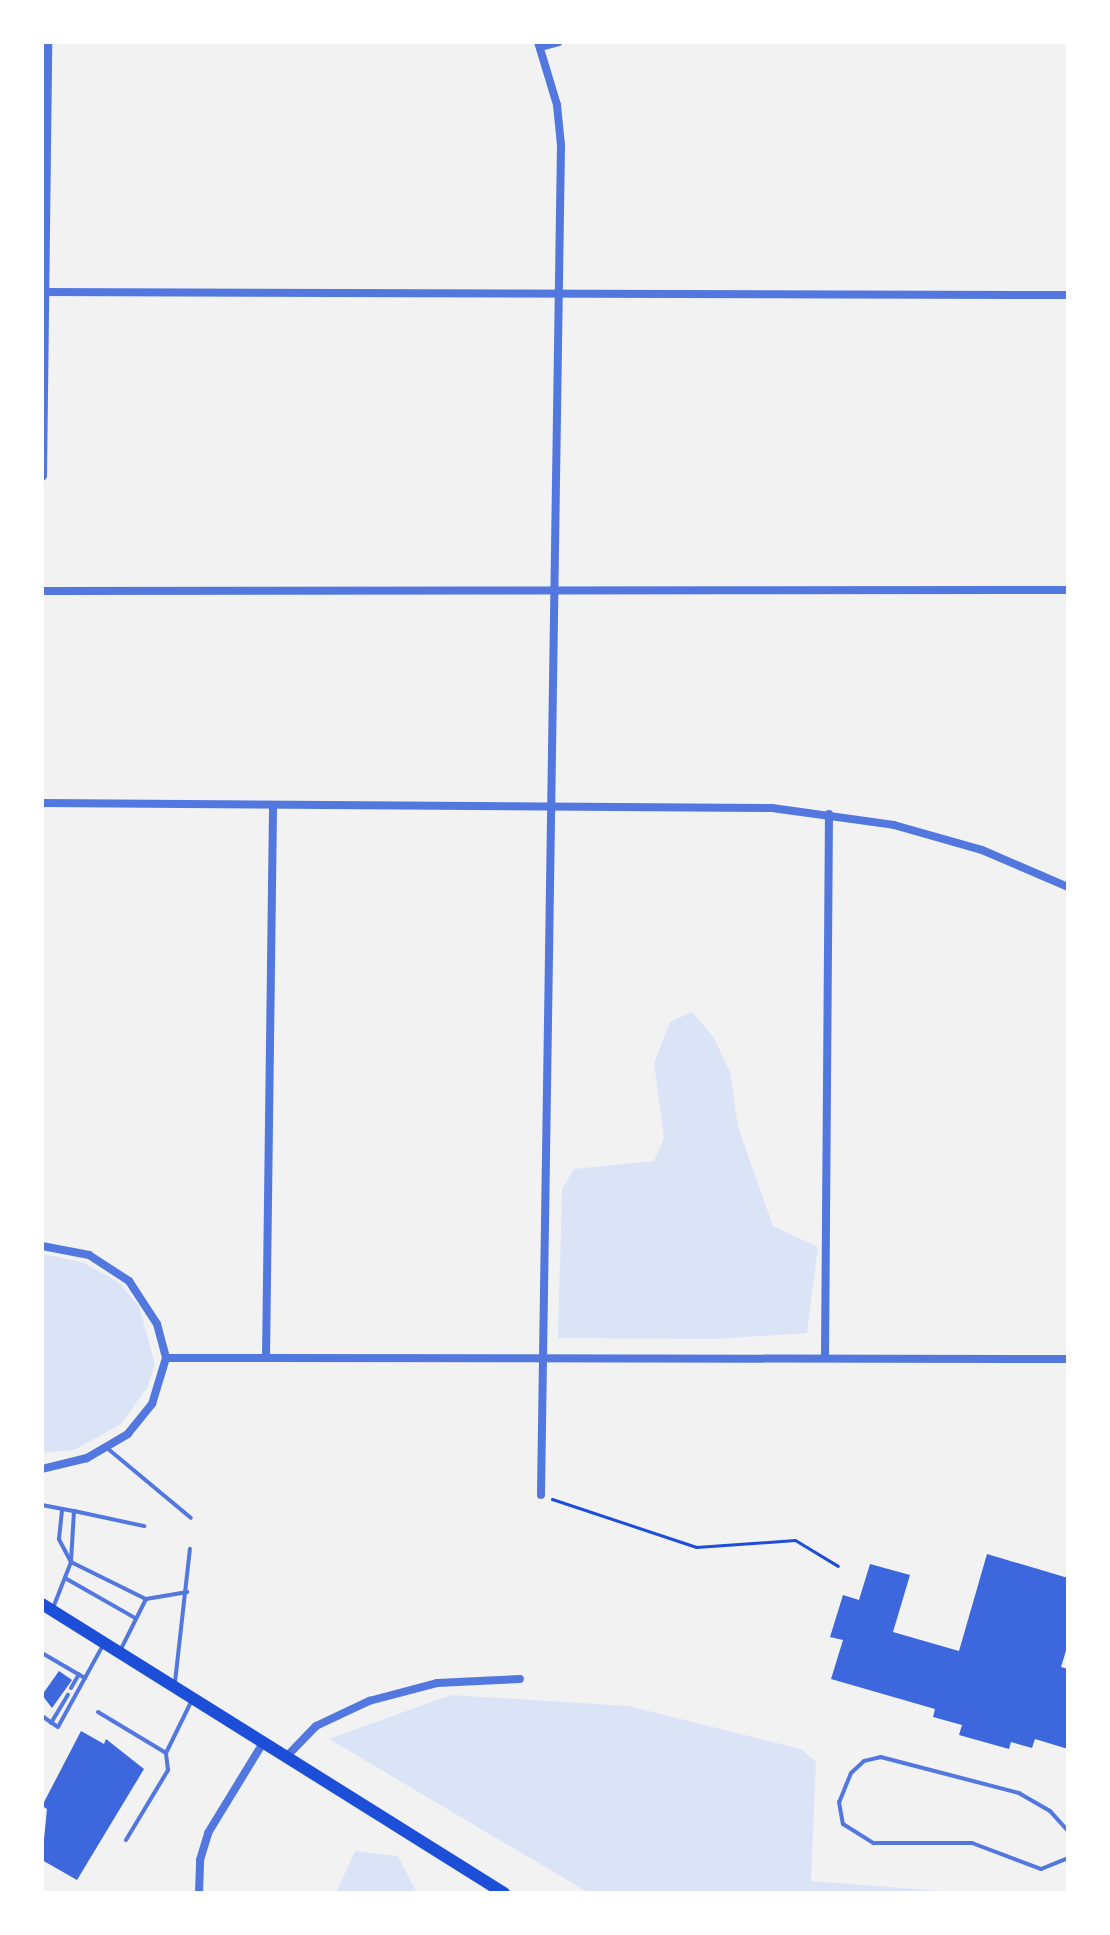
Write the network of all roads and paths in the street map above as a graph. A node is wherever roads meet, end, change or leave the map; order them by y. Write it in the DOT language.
graph roads {
  1 [pos="47,42"];
  2 [pos="558,42"];
  3 [pos="539,44"];
  4 [pos="43,292"];
  5 [pos="560,293"];
  6 [pos="1068,295"];
  7 [pos="42,476"];
  8 [pos="1068,590"];
  9 [pos="42,591"];
  10 [pos="558,591"];
  11 [pos="42,803"];
  12 [pos="273,806"];
  13 [pos="552,807"];
  14 [pos="829,814"];
  15 [pos="1068,887"];
  16 [pos="42,1246"];
  17 [pos="825,1357"];
  18 [pos="166,1358"];
  19 [pos="266,1358"];
  20 [pos="544,1358"];
  21 [pos="1068,1359"];
  22 [pos="107,1448"];
  23 [pos="42,1469"];
  24 [pos="541,1495"];
  25 [pos="42,1505"];
  26 [pos="62,1509"];
  27 [pos="74,1511"];
  28 [pos="191,1518"];
  29 [pos="144,1526"];
  30 [pos="190,1549"];
  31 [pos="71,1562"];
  32 [pos="838,1566"];
  33 [pos="65,1578"];
  34 [pos="187,1592"];
  35 [pos="146,1599"];
  36 [pos="47,1608"];
  37 [pos="135,1618"];
  38 [pos="105,1642"];
  39 [pos="120,1651"];
  40 [pos="42,1653"];
  41 [pos="79,1674"];
  42 [pos="86,1678"];
  43 [pos="520,1679"];
  44 [pos="175,1685"];
  45 [pos="71,1688"];
  46 [pos="68,1695"];
  47 [pos="194,1697"];
  48 [pos="98,1712"];
  49 [pos="42,1716"];
  50 [pos="51,1723"];
  51 [pos="263,1743"];
  52 [pos="166,1753"];
  53 [pos="286,1757"];
  54 [pos="1068,1831"];
  55 [pos="126,1840"];
  56 [pos="1068,1858"];
  57 [pos="199,1893"];
  58 [pos="504,1893"];
  1 -- 4 [label="street"];
  2 -- 3 [label="street"];
  3 -- 5 [label="street"];
  4 -- 5 [label="street"];
  4 -- 7 [label="street"];
  5 -- 6 [label="street"];
  5 -- 10 [label="street"];
  8 -- 10 [label="street"];
  9 -- 10 [label="street"];
  10 -- 13 [label="street"];
  11 -- 12 [label="street"];
  12 -- 13 [label="street"];
  12 -- 19 [label="street"];
  13 -- 14 [label="street"];
  13 -- 20 [label="street"];
  14 -- 15 [label="street"];
  14 -- 17 [label="street"];
  16 -- 18 [label="street"];
  17 -- 20 [label="street"];
  17 -- 21 [label="street"];
  18 -- 19 [label="street"];
  18 -- 22 [label="street"];
  19 -- 20 [label="street"];
  20 -- 24 [label="street"];
  22 -- 23 [label="street"];
  22 -- 28 [label="lane"];
  24 -- 32 [label="path"];
  25 -- 26 [label="lane"];
  26 -- 27 [label="lane"];
  26 -- 31 [label="lane"];
  27 -- 29 [label="lane"];
  27 -- 31 [label="lane"];
  30 -- 34 [label="lane"];
  31 -- 33 [label="lane"];
  31 -- 35 [label="lane"];
  33 -- 36 [label="lane"];
  33 -- 37 [label="lane"];
  34 -- 35 [label="lane"];
  34 -- 44 [label="lane"];
  35 -- 37 [label="lane"];
  36 -- 38 [label="main road"];
  37 -- 39 [label="lane"];
  38 -- 39 [label="main road"];
  38 -- 42 [label="lane"];
  39 -- 44 [label="main road"];
  40 -- 41 [label="lane"];
  41 -- 42 [label="lane"];
  41 -- 45 [label="lane"];
  42 -- 50 [label="lane"];
  43 -- 53 [label="street"];
  44 -- 47 [label="main road"];
  46 -- 50 [label="lane"];
  47 -- 51 [label="main road"];
  47 -- 52 [label="lane"];
  48 -- 52 [label="lane"];
  49 -- 50 [label="lane"];
  51 -- 53 [label="main road"];
  51 -- 57 [label="street"];
  52 -- 55 [label="lane"];
  53 -- 58 [label="main road"];
  54 -- 56 [label="lane"];
}
